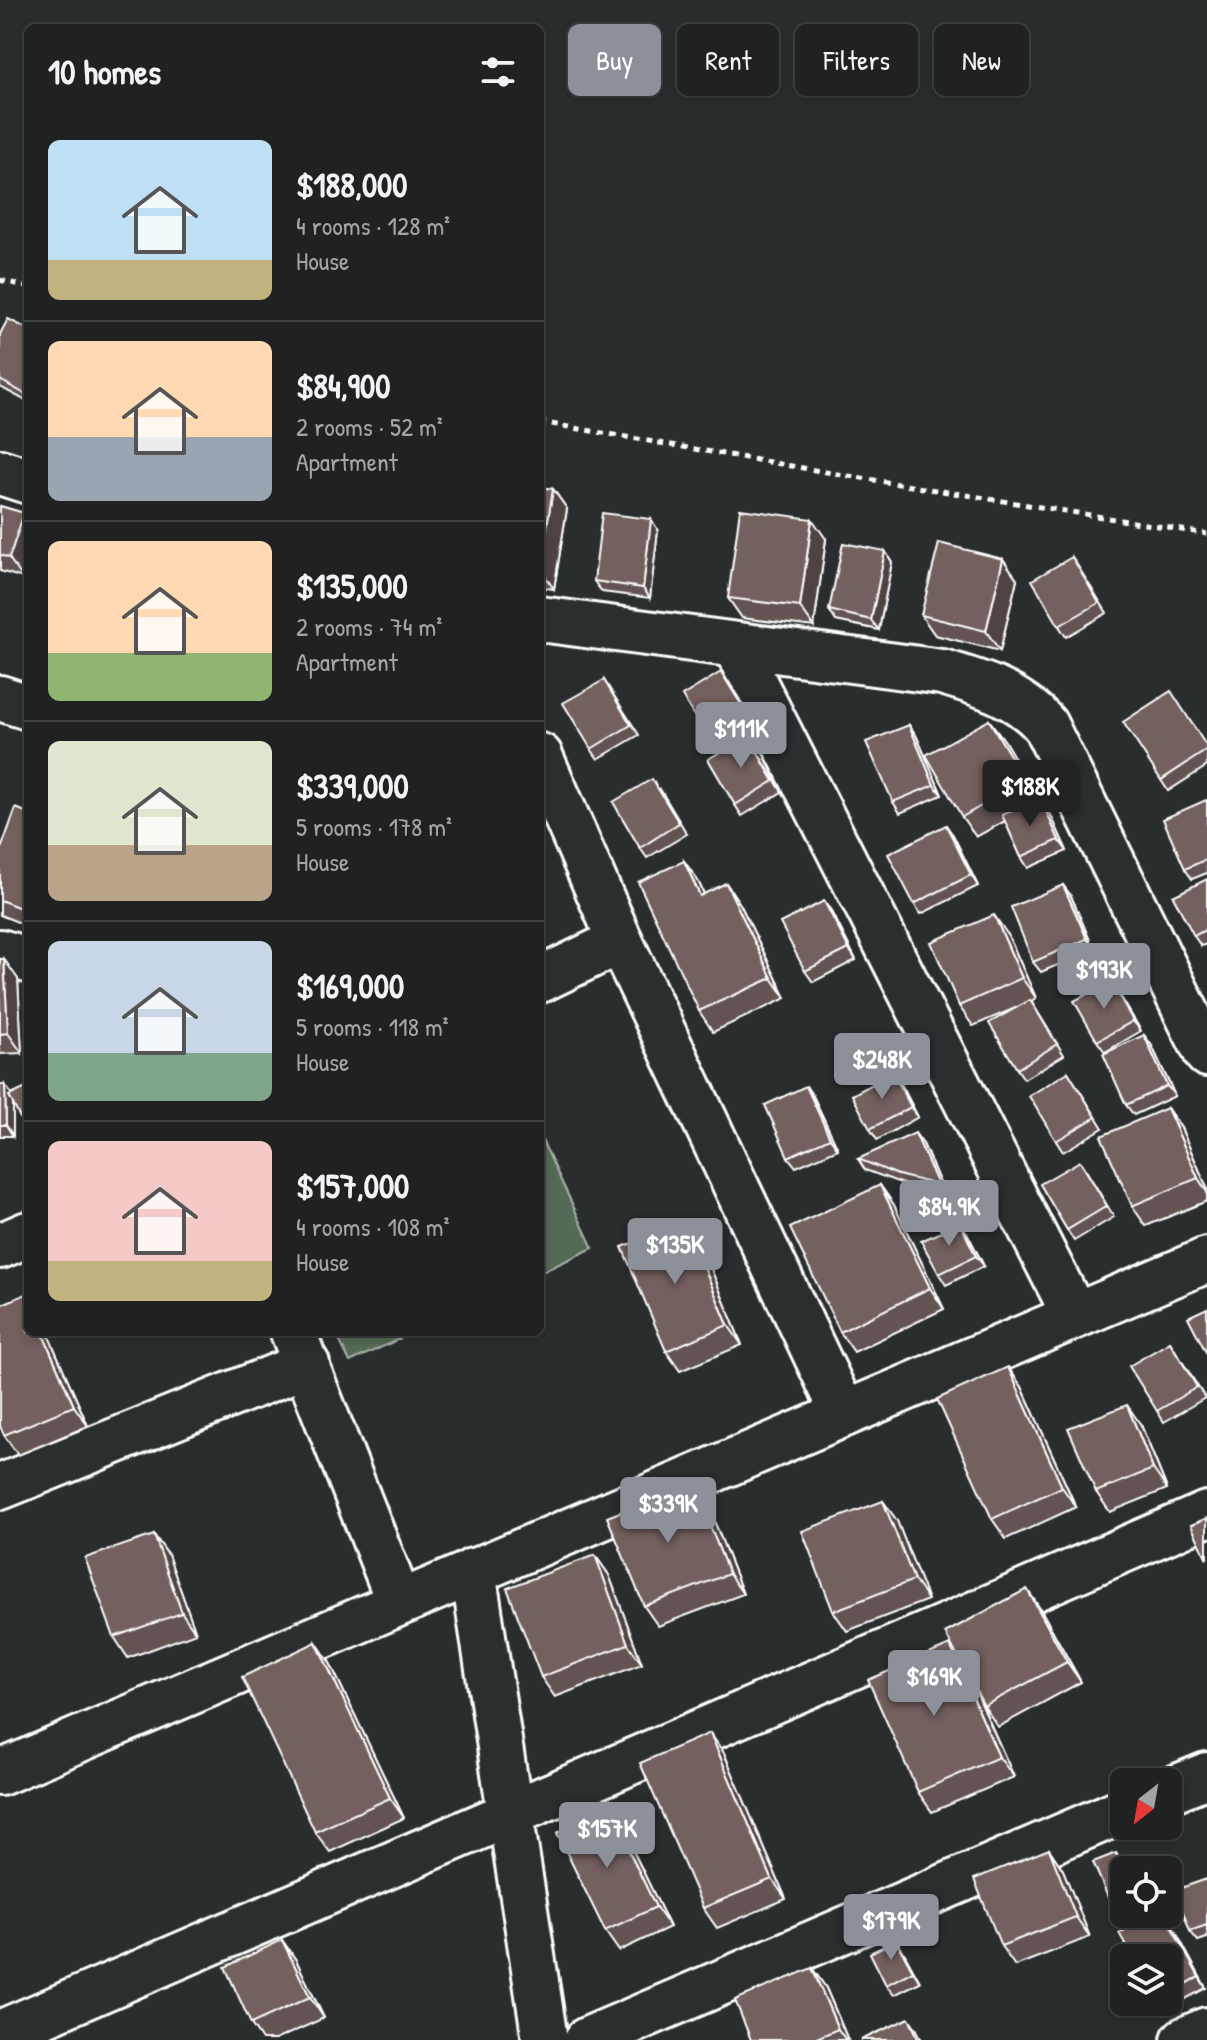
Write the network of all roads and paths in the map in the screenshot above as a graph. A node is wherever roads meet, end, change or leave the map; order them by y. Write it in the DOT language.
graph roads {
  1 [pos="0,280"];
  2 [pos="24,286"];
  3 [pos="544,423"];
  4 [pos="0,472"];
  5 [pos="24,480"];
  6 [pos="1207,534"];
  7 [pos="544,620"];
  8 [pos="735,645"];
  9 [pos="0,698"];
  10 [pos="24,706"];
  11 [pos="544,765"];
  12 [pos="620,941"];
  13 [pos="0,952"];
  14 [pos="24,959"];
  15 [pos="544,978"];
  16 [pos="1207,1054"];
  17 [pos="24,1236"];
  18 [pos="0,1246"];
  19 [pos="1207,1260"];
  20 [pos="1075,1316"];
  21 [pos="300,1348"];
  22 [pos="844,1414"];
  23 [pos="0,1487"];
  24 [pos="1207,1514"];
  25 [pos="473,1571"];
  26 [pos="399,1602"];
  27 [pos="0,1773"];
  28 [pos="1207,1775"];
  29 [pos="1182,1785"];
  30 [pos="510,1814"];
  31 [pos="1110,1816"];
  32 [pos="1207,2030"];
  33 [pos="0,2033"];
  34 [pos="545,2040"];
  35 [pos="587,2040"];
  36 [pos="1184,2040"];
  1 -- 2 [label="path"];
  3 -- 6 [label="path"];
  4 -- 5 [label="street"];
  7 -- 8 [label="street"];
  8 -- 16 [label="street"];
  8 -- 20 [label="street"];
  9 -- 10 [label="street"];
  11 -- 12 [label="street"];
  12 -- 15 [label="street"];
  12 -- 22 [label="street"];
  13 -- 14 [label="street"];
  17 -- 18 [label="street"];
  19 -- 20 [label="street"];
  20 -- 22 [label="street"];
  21 -- 23 [label="street"];
  21 -- 26 [label="street"];
  22 -- 25 [label="street"];
  24 -- 30 [label="street"];
  25 -- 26 [label="street"];
  25 -- 30 [label="street"];
  26 -- 27 [label="street"];
  28 -- 29 [label="street"];
  30 -- 33 [label="street"];
  30 -- 34 [label="street"];
  31 -- 35 [label="street"];
  32 -- 36 [label="street"];
}
